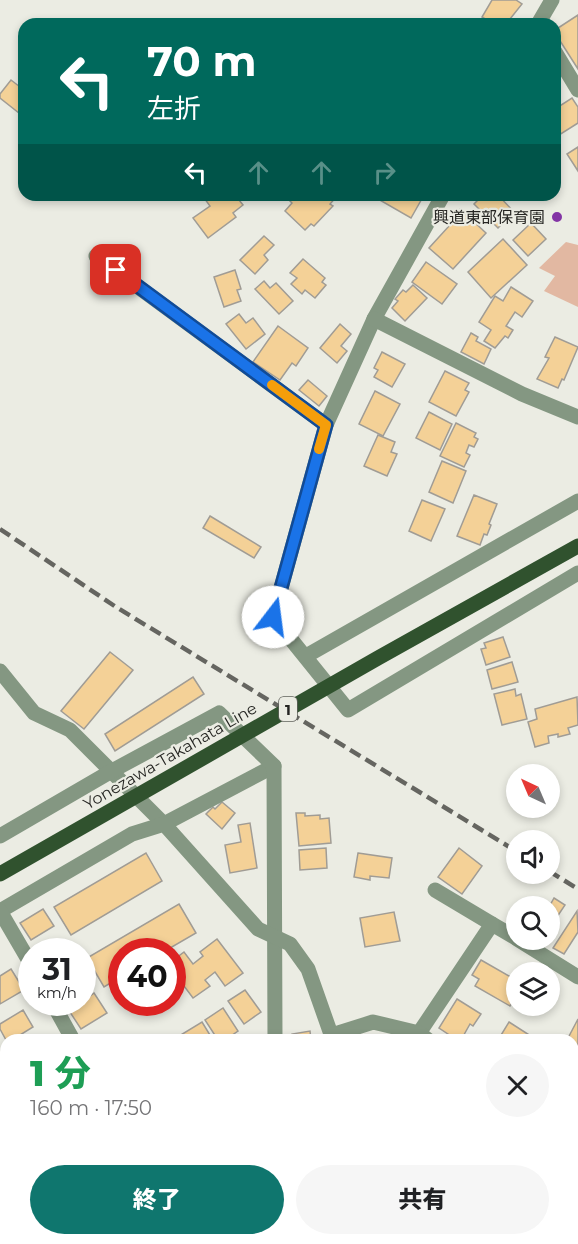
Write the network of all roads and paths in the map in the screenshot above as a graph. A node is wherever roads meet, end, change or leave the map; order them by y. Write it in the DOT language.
graph roads {
  1 [pos="552,0"];
  2 [pos="542,18"];
  3 [pos="561,62"];
  4 [pos="578,90"];
  5 [pos="440,201"];
  6 [pos="96,256"];
  7 [pos="374,319"];
  8 [pos="578,417"];
  9 [pos="326,425"];
  10 [pos="578,501"];
  11 [pos="578,546"];
  12 [pos="578,573"];
  13 [pos="306,656"];
  14 [pos="0,671"];
  15 [pos="274,766"];
  16 [pos="110,772"];
  17 [pos="164,824"];
  18 [pos="0,836"];
  19 [pos="0,874"];
  20 [pos="435,890"];
  21 [pos="0,911"];
  22 [pos="492,924"];
  23 [pos="506,932"];
  24 [pos="274,938"];
  25 [pos="18,942"];
  26 [pos="535,950"];
  27 [pos="578,977"];
  28 [pos="58,1016"];
  29 [pos="65,1034"];
  30 [pos="274,1034"];
  31 [pos="332,1034"];
  32 [pos="341,1034"];
  33 [pos="416,1034"];
  34 [pos="424,1034"];
  1 -- 2 [label="street"];
  3 -- 4 [label="street"];
  5 -- 7 [label="street"];
  6 -- 9 [label="street"];
  7 -- 8 [label="street"];
  7 -- 9 [label="street"];
  9 -- 13 [label="street"];
  10 -- 13 [label="street"];
  11 -- 19 [label="main road, Yonezawa-Takahata Line / 1, bridge"];
  12 -- 13 [label="street"];
  14 -- 16 [label="street"];
  15 -- 16 [label="street"];
  15 -- 17 [label="street"];
  15 -- 24 [label="street"];
  16 -- 17 [label="street"];
  16 -- 18 [label="street"];
  17 -- 21 [label="street"];
  17 -- 24 [label="street"];
  20 -- 22 [label="street"];
  21 -- 25 [label="street"];
  22 -- 23 [label="street"];
  22 -- 34 [label="street"];
  24 -- 30 [label="street"];
  24 -- 31 [label="street"];
  26 -- 27 [label="street"];
  28 -- 29 [label="street"];
  32 -- 33 [label="street"];
}
